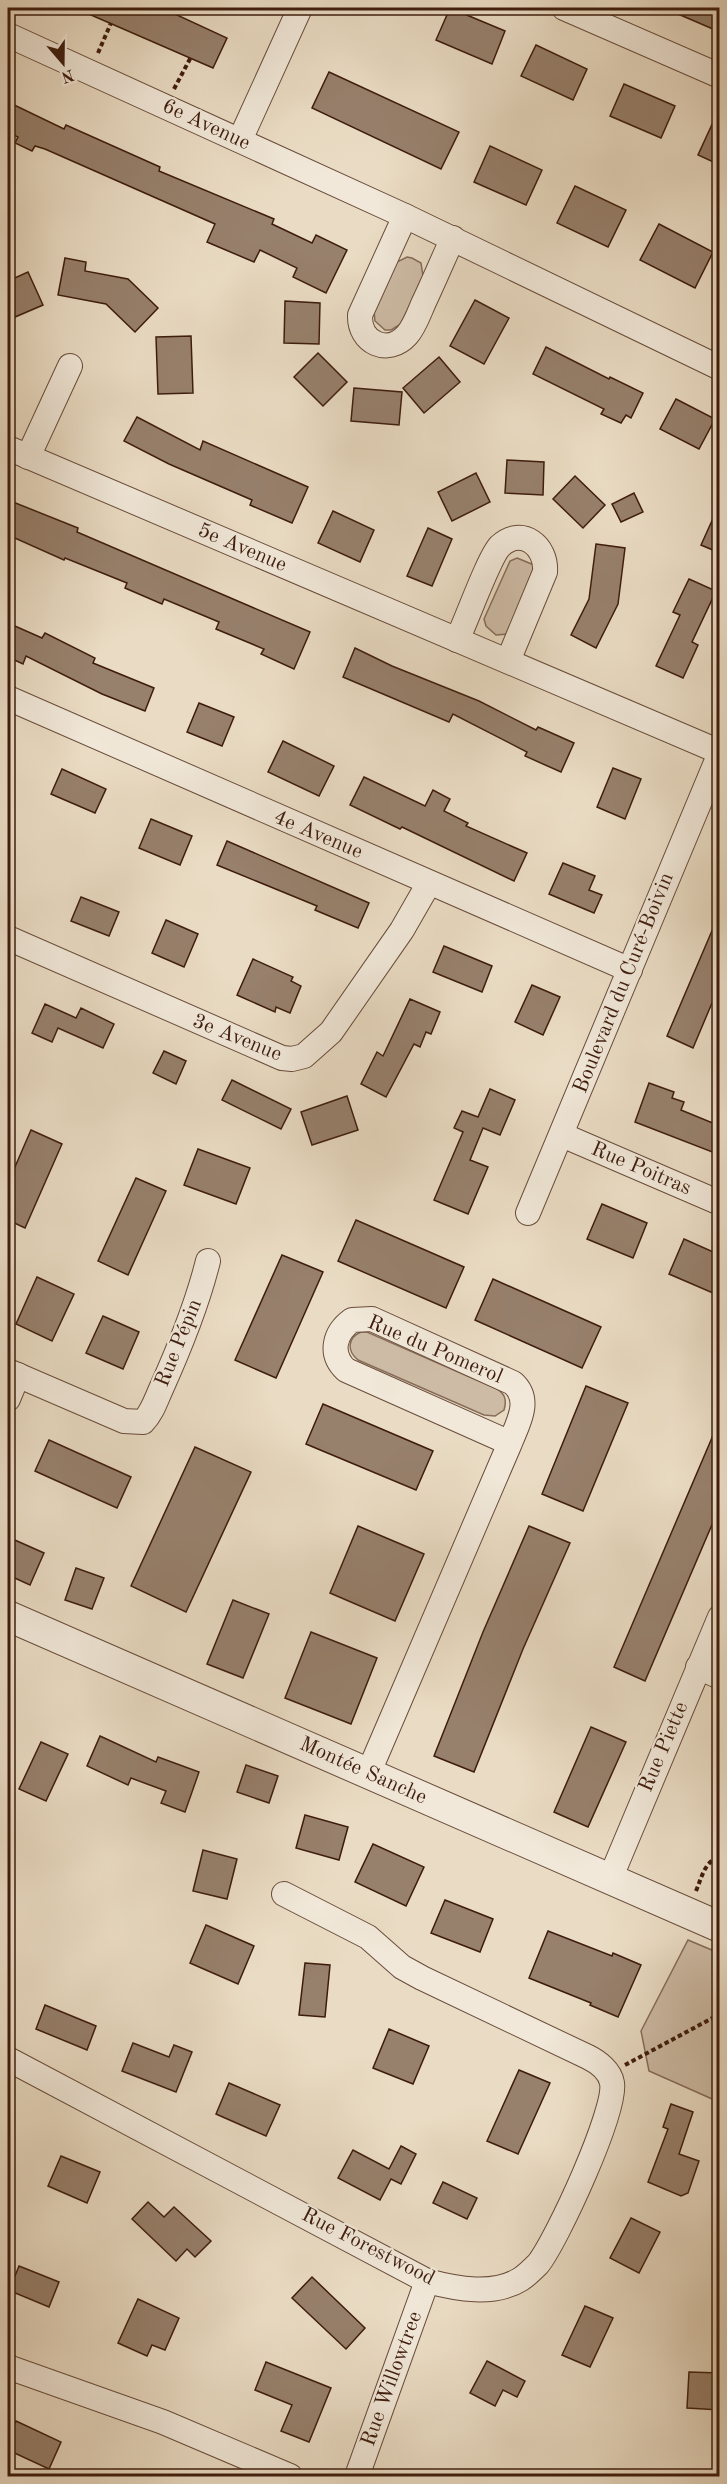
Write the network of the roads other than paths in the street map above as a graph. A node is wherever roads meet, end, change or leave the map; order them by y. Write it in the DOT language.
graph roads {
  1 [pos="300,8"];
  2 [pos="564,8"];
  3 [pos="8,35"];
  4 [pos="720,76"];
  5 [pos="240,140"];
  6 [pos="405,216"];
  7 [pos="453,238"];
  8 [pos="70,366"];
  9 [pos="720,368"];
  10 [pos="18,452"];
  11 [pos="457,640"];
  12 [pos="508,661"];
  13 [pos="8,698"];
  14 [pos="720,752"];
  15 [pos="429,883"];
  16 [pos="8,938"];
  17 [pos="630,970"];
  18 [pos="562,1135"];
  19 [pos="720,1203"];
  20 [pos="528,1214"];
  21 [pos="208,1261"];
  22 [pos="13,1373"];
  23 [pos="8,1399"];
  24 [pos="510,1443"];
  25 [pos="8,1616"];
  26 [pos="720,1617"];
  27 [pos="709,1672"];
  28 [pos="368,1774"];
  29 [pos="610,1878"];
  30 [pos="284,1894"];
  31 [pos="720,1927"];
  32 [pos="8,2059"];
  33 [pos="428,2281"];
  34 [pos="8,2367"];
  35 [pos="290,2476"];
  36 [pos="357,2476"];
  1 -- 5 [label="street"];
  2 -- 4 [label="street"];
  3 -- 5 [label="street, 6e Avenue"];
  5 -- 6 [label="street, 6e Avenue"];
  6 -- 7 [label="street, 6e Avenue"];
  6 -- 7 [label="street"];
  7 -- 9 [label="street, 6e Avenue"];
  8 -- 10 [label="street, 5e Avenue"];
  10 -- 11 [label="street, 5e Avenue"];
  11 -- 12 [label="street, 5e Avenue"];
  11 -- 12 [label="street"];
  12 -- 14 [label="street, 5e Avenue"];
  13 -- 15 [label="street, 4e Avenue"];
  14 -- 17 [label="street, Boulevard du Curé-Boivin"];
  15 -- 16 [label="street, 3e Avenue"];
  15 -- 17 [label="street, 4e Avenue"];
  17 -- 18 [label="street, Boulevard du Curé-Boivin"];
  18 -- 19 [label="street, Rue Poitras"];
  18 -- 20 [label="street, Boulevard du Curé-Boivin"];
  21 -- 22 [label="street, Rue Pépin"];
  22 -- 23 [label="street"];
  24 -- 24 [label="street, Rue du Pomerol"];
  24 -- 28 [label="street, Rue du Pomerol"];
  25 -- 28 [label="street, Montée Sanche"];
  26 -- 27 [label="street, Rue Piette"];
  27 -- 29 [label="street, Rue Piette"];
  28 -- 29 [label="street, Montée Sanche"];
  29 -- 31 [label="street, Montée Sanche"];
  30 -- 33 [label="street, Rue Forestwood"];
  32 -- 33 [label="street, Rue Forestwood"];
  33 -- 36 [label="street, Rue Willowtree"];
  34 -- 35 [label="street"];
}
